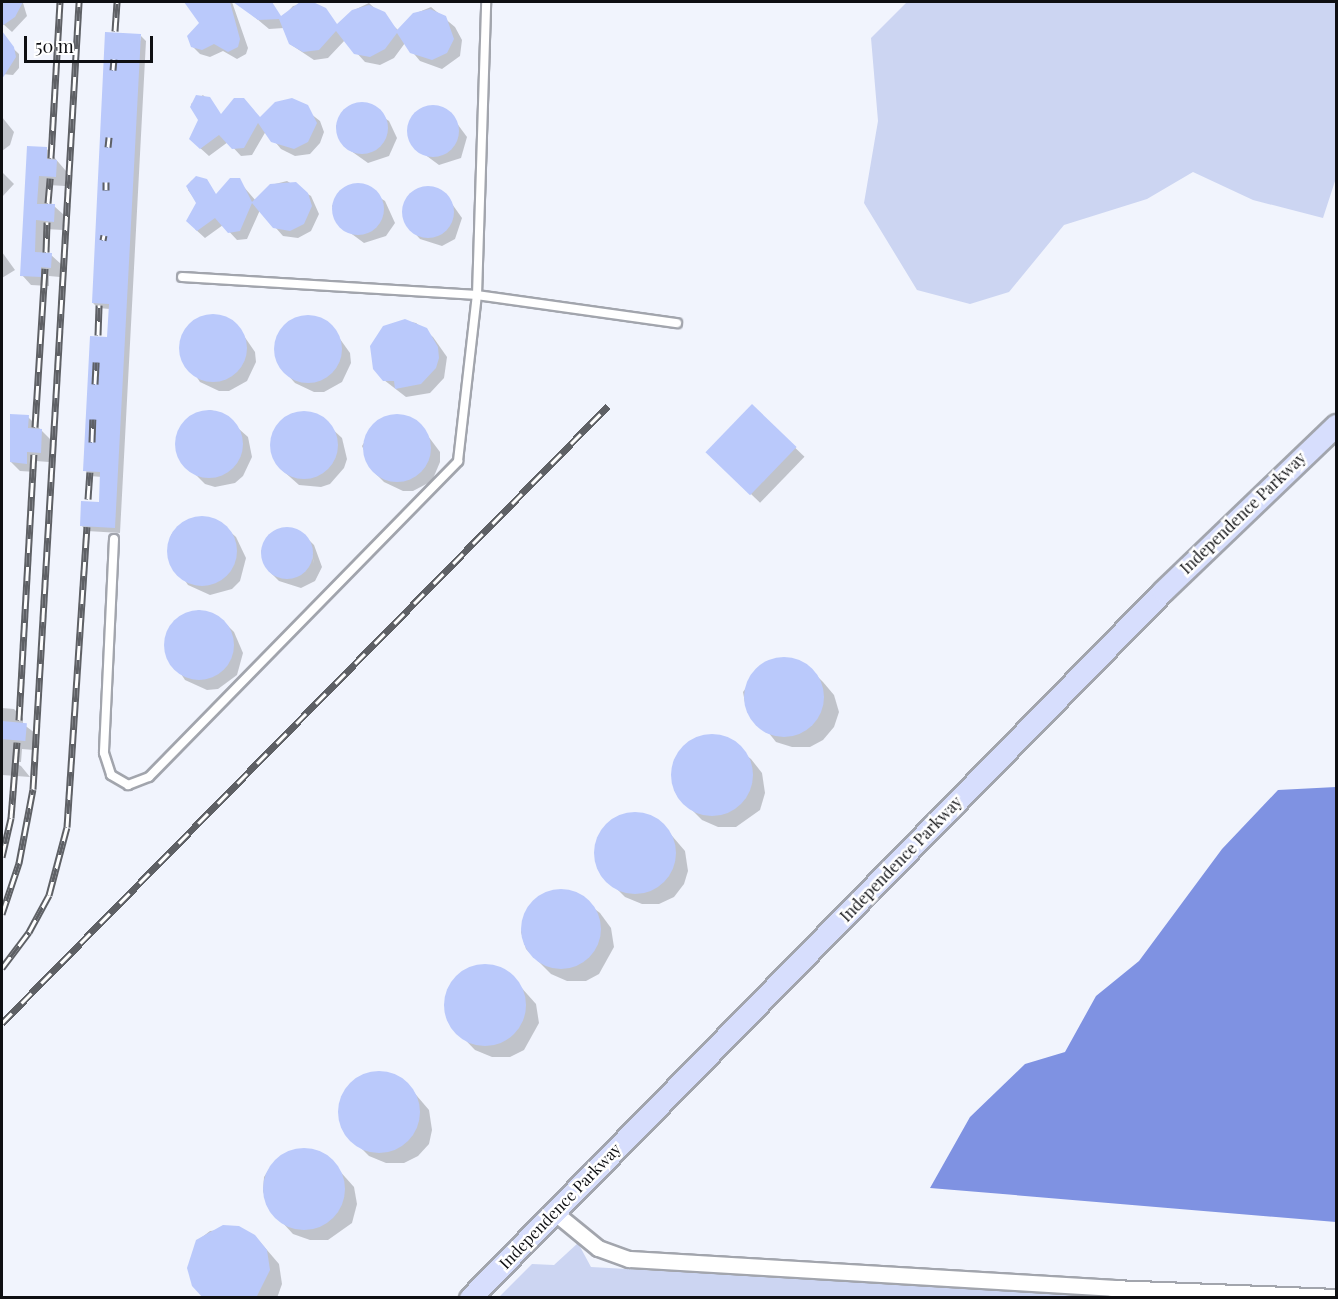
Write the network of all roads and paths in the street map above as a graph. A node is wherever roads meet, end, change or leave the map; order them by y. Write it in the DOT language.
graph roads {
  1 [pos="486,2"];
  2 [pos="182,277"];
  3 [pos="477,295"];
  4 [pos="677,323"];
  5 [pos="1336,425"];
  6 [pos="114,539"];
  7 [pos="554,1212"];
  8 [pos="1336,1297"];
  9 [pos="470,1298"];
  1 -- 3 [label="lane"];
  2 -- 3 [label="lane"];
  3 -- 4 [label="lane"];
  3 -- 6 [label="lane"];
  5 -- 7 [label="main road, Independence Parkway"];
  7 -- 8 [label="street"];
  7 -- 9 [label="main road, Independence Parkway"];
}
